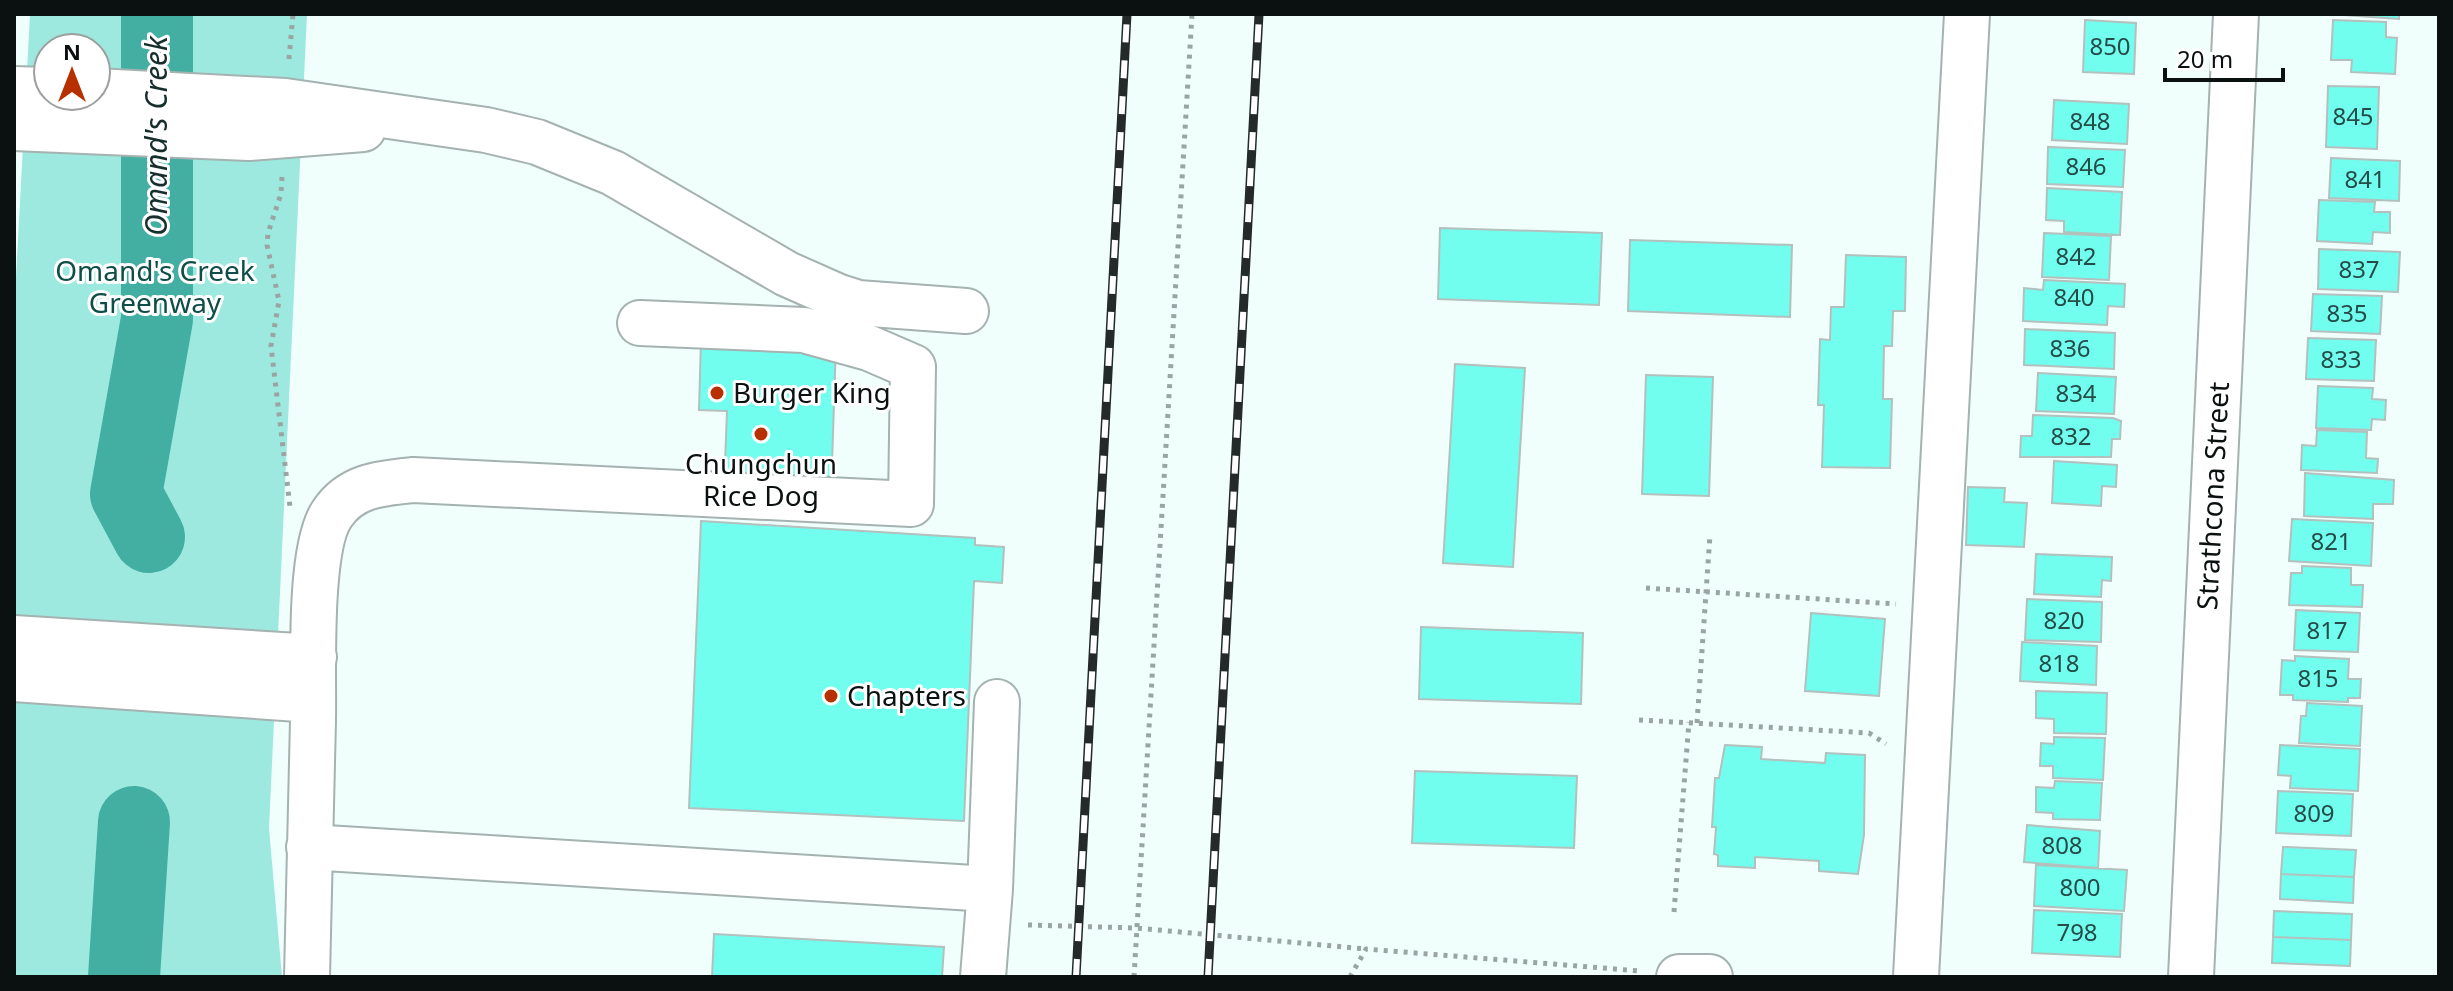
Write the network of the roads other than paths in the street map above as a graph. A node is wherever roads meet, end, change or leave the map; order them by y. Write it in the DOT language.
graph roads {
  1 [pos="1967,14"];
  2 [pos="2236,14"];
  3 [pos="112,94"];
  4 [pos="268,118"];
  5 [pos="14,128"];
  6 [pos="966,311"];
  7 [pos="640,323"];
  8 [pos="14,638"];
  9 [pos="314,657"];
  10 [pos="14,679"];
  11 [pos="313,700"];
  12 [pos="997,702"];
  13 [pos="309,847"];
  14 [pos="988,908"];
  15 [pos="307,977"];
  16 [pos="983,977"];
  17 [pos="1916,977"];
  18 [pos="2191,977"];
  1 -- 17 [label="street"];
  2 -- 18 [label="street, Strathcona Street"];
  3 -- 4 [label="street"];
  4 -- 5 [label="street"];
  4 -- 6 [label="street"];
  7 -- 9 [label="street"];
  8 -- 9 [label="street"];
  9 -- 11 [label="street"];
  10 -- 11 [label="street"];
  11 -- 13 [label="street"];
  12 -- 14 [label="street"];
  13 -- 14 [label="street"];
  13 -- 15 [label="street"];
  14 -- 16 [label="street"];
}
